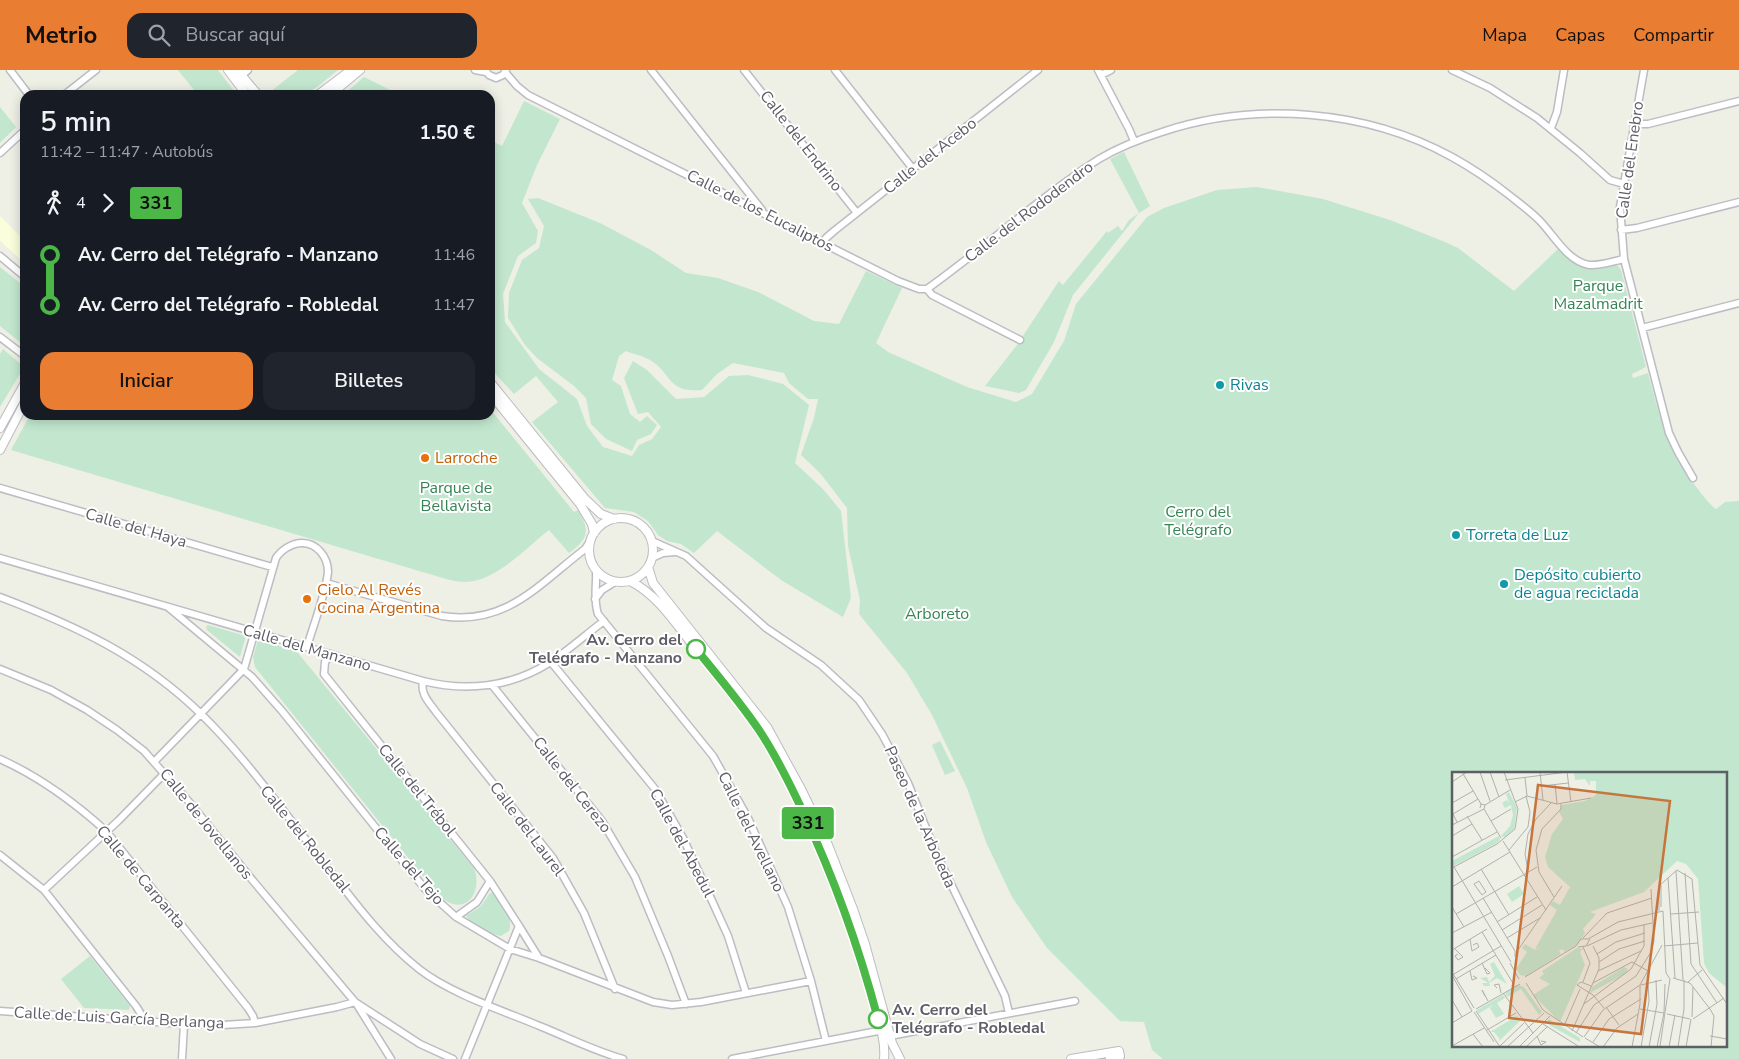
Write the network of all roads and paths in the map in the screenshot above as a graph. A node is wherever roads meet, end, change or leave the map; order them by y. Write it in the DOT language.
graph roads {
  1 [pos="10,70"];
  2 [pos="96,70"];
  3 [pos="228,70"];
  4 [pos="248,70"];
  5 [pos="351,70"];
  6 [pos="360,70"];
  7 [pos="475,70"];
  8 [pos="651,70"];
  9 [pos="744,70"];
  10 [pos="835,70"];
  11 [pos="1038,70"];
  12 [pos="1111,70"];
  13 [pos="1452,70"];
  14 [pos="1564,70"];
  15 [pos="1644,70"];
  16 [pos="486,71"];
  17 [pos="506,71"];
  18 [pos="239,73"];
  19 [pos="1100,73"];
  20 [pos="25,90"];
  21 [pos="70,90"];
  22 [pos="243,90"];
  23 [pos="254,90"];
  24 [pos="325,90"];
  25 [pos="336,90"];
  26 [pos="1738,101"];
  27 [pos="1739,109"];
  28 [pos="1634,124"];
  29 [pos="1551,128"];
  30 [pos="20,135"];
  31 [pos="1134,142"];
  32 [pos="0,153"];
  33 [pos="913,169"];
  34 [pos="1624,184"];
  35 [pos="749,193"];
  36 [pos="1739,202"];
  37 [pos="744,203"];
  38 [pos="858,212"];
  39 [pos="764,213"];
  40 [pos="1621,230"];
  41 [pos="823,243"];
  42 [pos="0,256"];
  43 [pos="1624,259"];
  44 [pos="20,272"];
  45 [pos="927,289"];
  46 [pos="1739,303"];
  47 [pos="1642,328"];
  48 [pos="0,337"];
  49 [pos="1020,340"];
  50 [pos="20,352"];
  51 [pos="495,388"];
  52 [pos="20,392"];
  53 [pos="495,399"];
  54 [pos="20,412"];
  55 [pos="0,428"];
  56 [pos="0,450"];
  57 [pos="1693,478"];
  58 [pos="0,488"];
  59 [pos="614,519"];
  60 [pos="592,537"];
  61 [pos="652,541"];
  62 [pos="679,552"];
  63 [pos="0,558"];
  64 [pos="652,558"];
  65 [pos="648,567"];
  66 [pos="272,568"];
  67 [pos="596,570"];
  68 [pos="630,581"];
  69 [pos="615,582"];
  70 [pos="326,583"];
  71 [pos="0,597"];
  72 [pos="594,600"];
  73 [pos="168,608"];
  74 [pos="604,621"];
  75 [pos="254,632"];
  76 [pos="307,648"];
  77 [pos="331,654"];
  78 [pos="551,662"];
  79 [pos="0,669"];
  80 [pos="244,669"];
  81 [pos="423,681"];
  82 [pos="492,685"];
  83 [pos="201,714"];
  84 [pos="0,759"];
  85 [pos="154,762"];
  86 [pos="165,773"];
  87 [pos="106,831"];
  88 [pos="0,855"];
  89 [pos="490,881"];
  90 [pos="44,890"];
  91 [pos="456,917"];
  92 [pos="519,926"];
  93 [pos="510,949"];
  94 [pos="539,958"];
  95 [pos="811,981"];
  96 [pos="615,989"];
  97 [pos="746,993"];
  98 [pos="1075,1001"];
  99 [pos="355,1002"];
  100 [pos="686,1004"];
  101 [pos="487,1005"];
  102 [pos="0,1011"];
  103 [pos="1009,1013"];
  104 [pos="380,1018"];
  105 [pos="141,1020"];
  106 [pos="254,1023"];
  107 [pos="184,1024"];
  108 [pos="371,1025"];
  109 [pos="881,1032"];
  110 [pos="891,1035"];
  111 [pos="826,1041"];
  112 [pos="182,1059"];
  113 [pos="391,1059"];
  114 [pos="453,1059"];
  115 [pos="465,1059"];
  116 [pos="623,1059"];
  117 [pos="732,1059"];
  118 [pos="884,1059"];
  119 [pos="900,1059"];
  120 [pos="1072,1059"];
  121 [pos="1112,1059"];
  1 -- 20 [label="street"];
  2 -- 21 [label="street"];
  3 -- 22 [label="street"];
  4 -- 18 [label="street"];
  5 -- 24 [label="street"];
  6 -- 25 [label="street"];
  7 -- 16 [label="street"];
  8 -- 35 [label="street"];
  9 -- 38 [label="street, Calle del Endrino"];
  10 -- 33 [label="street"];
  11 -- 33 [label="street, Calle del Acebo"];
  12 -- 19 [label="street"];
  13 -- 29 [label="street"];
  14 -- 29 [label="street"];
  15 -- 28 [label="street, Calle del Enebro"];
  16 -- 17 [label="street"];
  17 -- 37 [label="street, Calle de los Eucaliptos"];
  18 -- 23 [label="street"];
  19 -- 31 [label="street"];
  26 -- 27 [label="street"];
  26 -- 28 [label="street"];
  28 -- 34 [label="street, Calle del Enebro"];
  29 -- 34 [label="street"];
  30 -- 32 [label="street"];
  31 -- 43 [label="street, Calle del Rododendro"];
  31 -- 45 [label="street, Calle del Rododendro"];
  33 -- 38 [label="street, Calle del Acebo"];
  34 -- 40 [label="street, Calle del Enebro"];
  35 -- 37 [label="street"];
  35 -- 39 [label="street"];
  36 -- 40 [label="street"];
  37 -- 39 [label="street, Calle de los Eucaliptos"];
  38 -- 41 [label="street, Calle del Acebo"];
  39 -- 41 [label="street, Calle de los Eucaliptos"];
  40 -- 43 [label="street, Calle del Enebro"];
  41 -- 45 [label="street, Calle de los Eucaliptos"];
  42 -- 44 [label="street"];
  43 -- 47 [label="street, Calle del Enebro"];
  45 -- 49 [label="street, Calle de los Eucaliptos"];
  46 -- 47 [label="street"];
  47 -- 57 [label="street, Calle del Enebro"];
  48 -- 50 [label="street"];
  51 -- 59 [label="street"];
  52 -- 55 [label="street"];
  53 -- 60 [label="street"];
  54 -- 56 [label="street"];
  58 -- 66 [label="street, Calle del Haya"];
  59 -- 60 [label="street"];
  59 -- 61 [label="street"];
  60 -- 67 [label="street"];
  60 -- 70 [label="street"];
  61 -- 62 [label="street, Paseo de la Arboleda"];
  61 -- 64 [label="street"];
  62 -- 64 [label="street"];
  62 -- 103 [label="street, Paseo de la Arboleda"];
  63 -- 73 [label="street, Calle del Manzano"];
  64 -- 65 [label="street"];
  65 -- 68 [label="street"];
  65 -- 110 [label="street"];
  66 -- 70 [label="street"];
  66 -- 75 [label="street"];
  67 -- 69 [label="street"];
  67 -- 72 [label="street"];
  68 -- 69 [label="street"];
  68 -- 109 [label="street"];
  69 -- 72 [label="street"];
  70 -- 76 [label="street"];
  71 -- 83 [label="street, Calle del Robledal"];
  72 -- 74 [label="street, Calle del Avellano"];
  73 -- 75 [label="street, Calle del Manzano"];
  73 -- 80 [label="street, Calle del Tejo"];
  74 -- 78 [label="street, Calle del Manzano"];
  74 -- 95 [label="street, Calle del Avellano"];
  75 -- 76 [label="street, Calle del Manzano"];
  75 -- 80 [label="street"];
  76 -- 77 [label="street, Calle del Manzano"];
  77 -- 81 [label="street, Calle del Manzano"];
  77 -- 89 [label="street, Calle del Trébol"];
  78 -- 82 [label="street, Calle del Manzano"];
  78 -- 97 [label="street, Calle del Abedul"];
  79 -- 85 [label="street, Calle de Jovellanos"];
  80 -- 83 [label="street"];
  80 -- 91 [label="street, Calle del Tejo"];
  81 -- 82 [label="street, Calle del Manzano"];
  81 -- 96 [label="street, Calle del Laurel"];
  82 -- 100 [label="street, Calle del Cerezo"];
  83 -- 85 [label="street"];
  83 -- 101 [label="street, Calle del Robledal"];
  84 -- 87 [label="street, Calle de Carpanta"];
  85 -- 86 [label="street, Calle de Jovellanos"];
  86 -- 87 [label="street"];
  86 -- 99 [label="street, Calle de Jovellanos"];
  87 -- 90 [label="street"];
  87 -- 106 [label="street, Calle de Carpanta"];
  88 -- 90 [label="street"];
  89 -- 91 [label="street"];
  89 -- 92 [label="street, Calle del Trébol"];
  90 -- 105 [label="street"];
  91 -- 93 [label="street, Calle del Tejo"];
  92 -- 93 [label="street"];
  92 -- 94 [label="street, Calle del Trébol"];
  93 -- 94 [label="street, Calle del Tejo"];
  93 -- 101 [label="street"];
  94 -- 96 [label="street, Calle del Tejo"];
  95 -- 97 [label="street, Calle del Tejo"];
  95 -- 111 [label="street, Calle del Avellano"];
  96 -- 100 [label="street, Calle del Tejo"];
  97 -- 100 [label="street, Calle del Tejo"];
  98 -- 103 [label="street"];
  99 -- 104 [label="street, Calle de Jovellanos"];
  99 -- 106 [label="street, Calle de Luis García Berlanga"];
  99 -- 108 [label="street"];
  101 -- 115 [label="street"];
  101 -- 116 [label="street, Calle del Robledal"];
  102 -- 105 [label="street, Calle de Luis García Berlanga"];
  103 -- 110 [label="street"];
  104 -- 108 [label="street"];
  104 -- 114 [label="street, Calle de Jovellanos"];
  105 -- 107 [label="street, Calle de Luis García Berlanga"];
  106 -- 107 [label="street, Calle de Luis García Berlanga"];
  107 -- 112 [label="street"];
  108 -- 113 [label="street"];
  109 -- 110 [label="street"];
  109 -- 111 [label="street"];
  109 -- 118 [label="street"];
  110 -- 119 [label="street"];
  111 -- 117 [label="street"];
  120 -- 121 [label="street"];
}
